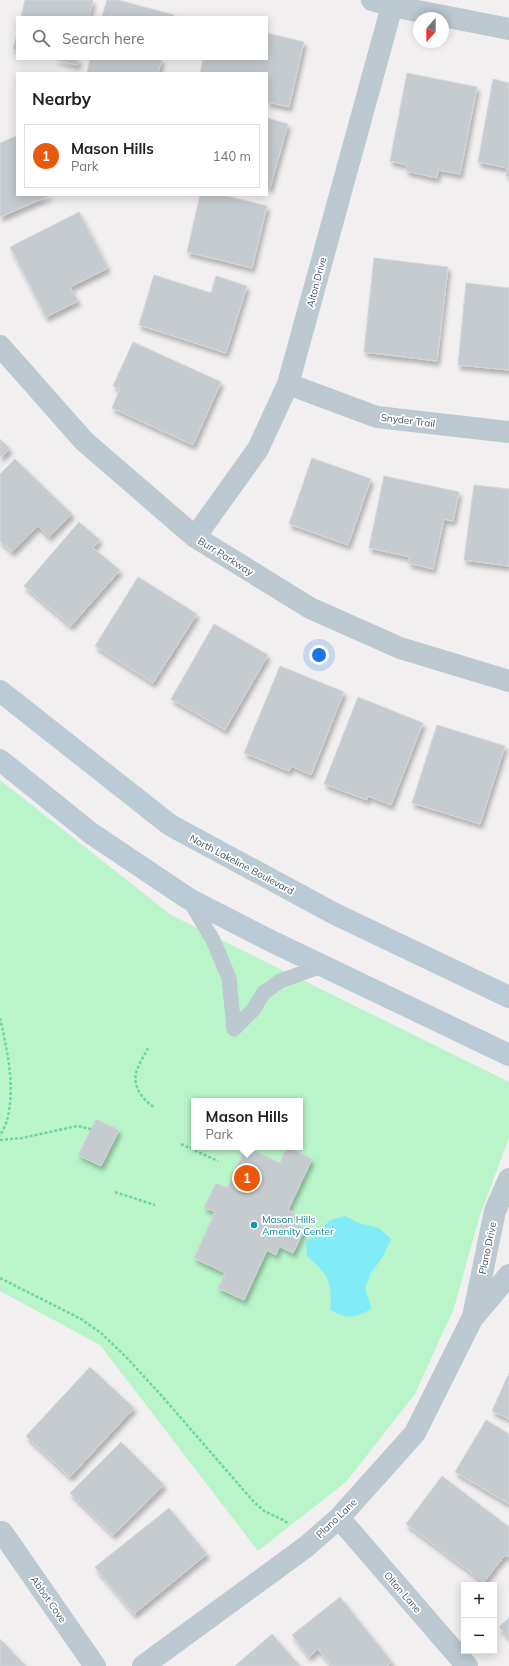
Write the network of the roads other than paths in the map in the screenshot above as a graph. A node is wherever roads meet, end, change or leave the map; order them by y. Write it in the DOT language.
graph roads {
  1 [pos="382,3"];
  2 [pos="509,29"];
  3 [pos="0,346"];
  4 [pos="288,384"];
  5 [pos="509,432"];
  6 [pos="195,537"];
  7 [pos="509,681"];
  8 [pos="0,691"];
  9 [pos="0,760"];
  10 [pos="189,899"];
  11 [pos="322,966"];
  12 [pos="509,997"];
  13 [pos="509,1055"];
  14 [pos="509,1179"];
  15 [pos="509,1274"];
  16 [pos="472,1320"];
  17 [pos="339,1518"];
  18 [pos="2,1532"];
  19 [pos="95,1666"];
  20 [pos="143,1666"];
  21 [pos="467,1666"];
  1 -- 2 [label="street"];
  1 -- 4 [label="street, Alton Drive"];
  3 -- 6 [label="street, Burr Parkway"];
  4 -- 5 [label="street, Snyder Trail"];
  4 -- 6 [label="street, Alton Drive"];
  6 -- 7 [label="street, Burr Parkway"];
  8 -- 12 [label="main road, North Lakeline Boulevard"];
  9 -- 10 [label="main road"];
  10 -- 11 [label="main road"];
  10 -- 11 [label="lane"];
  11 -- 13 [label="main road"];
  14 -- 16 [label="street, Plano Drive"];
  15 -- 16 [label="street"];
  16 -- 17 [label="street, Plano Lane"];
  17 -- 20 [label="street, Plano Lane"];
  17 -- 21 [label="street, Olton Lane"];
  18 -- 19 [label="street, Abbot Cove"];
}
